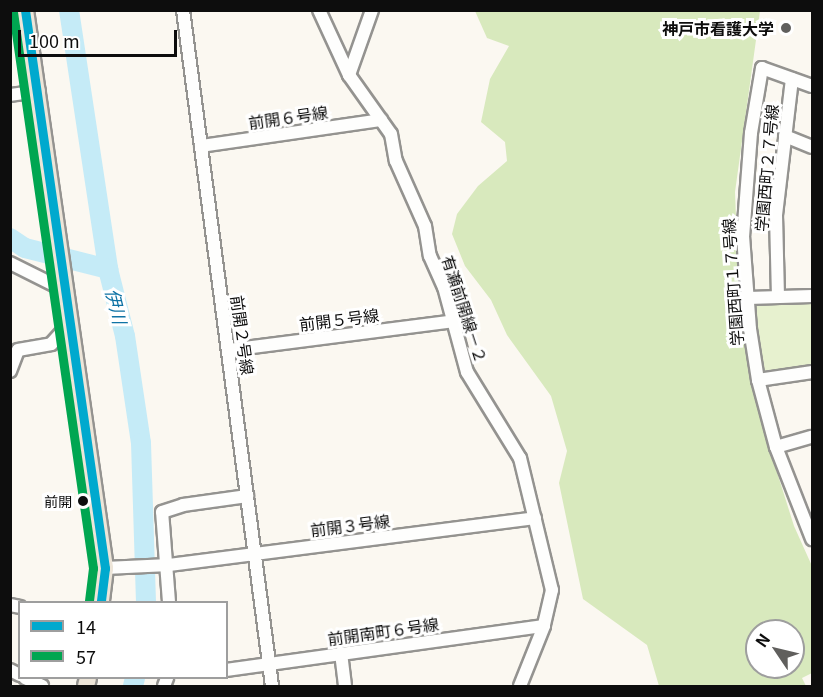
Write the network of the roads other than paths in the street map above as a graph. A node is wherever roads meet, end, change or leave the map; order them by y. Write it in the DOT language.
graph roads {
  1 [pos="25,10"];
  2 [pos="183,10"];
  3 [pos="320,10"];
  4 [pos="372,10"];
  5 [pos="349,75"];
  6 [pos="792,79"];
  7 [pos="813,86"];
  8 [pos="39,91"];
  9 [pos="10,95"];
  10 [pos="381,120"];
  11 [pos="785,136"];
  12 [pos="201,146"];
  13 [pos="813,147"];
  14 [pos="10,263"];
  15 [pos="66,291"];
  16 [pos="813,296"];
  17 [pos="778,297"];
  18 [pos="748,298"];
  19 [pos="454,321"];
  20 [pos="71,322"];
  21 [pos="228,350"];
  22 [pos="10,371"];
  23 [pos="813,372"];
  24 [pos="758,380"];
  25 [pos="813,437"];
  26 [pos="776,447"];
  27 [pos="247,496"];
  28 [pos="808,515"];
  29 [pos="535,518"];
  30 [pos="813,539"];
  31 [pos="254,554"];
  32 [pos="169,565"];
  33 [pos="110,568"];
  34 [pos="102,601"];
  35 [pos="169,601"];
  36 [pos="544,626"];
  37 [pos="341,653"];
  38 [pos="269,664"];
  39 [pos="228,670"];
  40 [pos="26,679"];
  41 [pos="42,687"];
  42 [pos="272,687"];
  43 [pos="345,687"];
  44 [pos="520,687"];
  1 -- 8 [label="main road"];
  2 -- 12 [label="street, 前開２号線"];
  3 -- 5 [label="street, 有瀬前開線－２"];
  4 -- 5 [label="street"];
  5 -- 10 [label="street, 有瀬前開線－２"];
  6 -- 7 [label="street, 学園西町１７号線"];
  6 -- 11 [label="street, 学園西町２７号線"];
  6 -- 18 [label="street, 学園西町１７号線"];
  8 -- 9 [label="street"];
  8 -- 15 [label="main road"];
  10 -- 12 [label="street, 前開６号線"];
  10 -- 19 [label="street, 有瀬前開線－２"];
  11 -- 13 [label="street"];
  11 -- 17 [label="street, 学園西町２７号線"];
  12 -- 21 [label="street, 前開２号線"];
  14 -- 15 [label="street"];
  15 -- 20 [label="main road"];
  16 -- 17 [label="street"];
  17 -- 18 [label="street"];
  18 -- 24 [label="street, 学園西町１７号線"];
  19 -- 21 [label="street, 前開５号線"];
  19 -- 29 [label="street, 有瀬前開線－２"];
  20 -- 22 [label="street"];
  20 -- 33 [label="main road"];
  21 -- 27 [label="street, 前開２号線"];
  23 -- 24 [label="street"];
  24 -- 26 [label="street, 学園西町１７号線"];
  25 -- 26 [label="street"];
  26 -- 28 [label="street, 学園西町１７号線"];
  27 -- 31 [label="street, 前開２号線"];
  27 -- 32 [label="street"];
  28 -- 30 [label="street, 学園西町１７号線"];
  29 -- 31 [label="street, 前開３号線"];
  29 -- 36 [label="street, 有瀬前開線－２"];
  31 -- 32 [label="street, 前開３号線"];
  31 -- 38 [label="street, 前開２号線"];
  32 -- 33 [label="street, 前開３号線"];
  32 -- 35 [label="street"];
  33 -- 34 [label="main road"];
  36 -- 37 [label="street, 前開南町６号線"];
  36 -- 44 [label="street, 有瀬前開線－２"];
  37 -- 38 [label="street, 前開南町６号線"];
  37 -- 43 [label="street"];
  38 -- 39 [label="street, 前開南町６号線"];
  38 -- 42 [label="street, 前開２号線"];
  40 -- 41 [label="street"];
}
